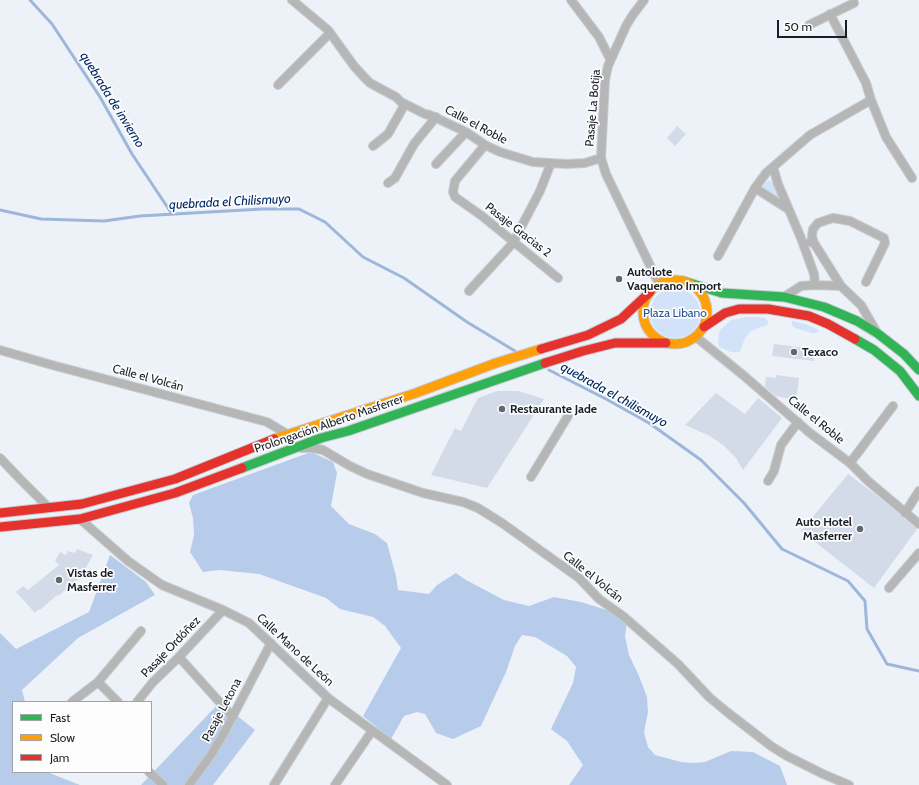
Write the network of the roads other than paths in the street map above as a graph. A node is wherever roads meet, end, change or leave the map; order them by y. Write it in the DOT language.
graph roads {
  1 [pos="292,0"];
  2 [pos="571,0"];
  3 [pos="644,0"];
  4 [pos="854,3"];
  5 [pos="830,14"];
  6 [pos="809,25"];
  7 [pos="330,33"];
  8 [pos="610,59"];
  9 [pos="278,85"];
  10 [pos="870,100"];
  11 [pos="406,104"];
  12 [pos="436,117"];
  13 [pos="466,132"];
  14 [pos="485,145"];
  15 [pos="373,146"];
  16 [pos="601,158"];
  17 [pos="551,163"];
  18 [pos="436,164"];
  19 [pos="773,167"];
  20 [pos="912,178"];
  21 [pos="388,183"];
  22 [pos="754,188"];
  23 [pos="788,209"];
  24 [pos="801,238"];
  25 [pos="514,242"];
  26 [pos="814,243"];
  27 [pos="718,256"];
  28 [pos="558,278"];
  29 [pos="683,281"];
  30 [pos="866,282"];
  31 [pos="659,284"];
  32 [pos="815,285"];
  33 [pos="841,286"];
  34 [pos="469,291"];
  35 [pos="650,292"];
  36 [pos="784,297"];
  37 [pos="704,327"];
  38 [pos="877,334"];
  39 [pos="696,337"];
  40 [pos="666,343"];
  41 [pos="0,350"];
  42 [pos="919,370"];
  43 [pos="919,396"];
  44 [pos="893,406"];
  45 [pos="568,416"];
  46 [pos="798,422"];
  47 [pos="287,434"];
  48 [pos="290,449"];
  49 [pos="0,458"];
  50 [pos="850,463"];
  51 [pos="531,476"];
  52 [pos="768,481"];
  53 [pos="919,491"];
  54 [pos="50,508"];
  55 [pos="905,512"];
  56 [pos="0,513"];
  57 [pos="80,519"];
  58 [pos="919,524"];
  59 [pos="0,527"];
  60 [pos="919,553"];
  61 [pos="889,588"];
  62 [pos="223,610"];
  63 [pos="141,631"];
  64 [pos="270,643"];
  65 [pos="178,657"];
  66 [pos="98,682"];
  67 [pos="328,698"];
  68 [pos="73,701"];
  69 [pos="117,701"];
  70 [pos="138,701"];
  71 [pos="233,717"];
  72 [pos="372,731"];
  73 [pos="150,773"];
  74 [pos="839,783"];
  75 [pos="163,785"];
  76 [pos="189,785"];
  77 [pos="274,785"];
  78 [pos="335,785"];
  79 [pos="446,785"];
  80 [pos="849,785"];
  1 -- 7 [label="street, Calle el Roble"];
  2 -- 8 [label="street"];
  3 -- 8 [label="street, Pasaje La Botija"];
  4 -- 5 [label="street"];
  5 -- 6 [label="street"];
  5 -- 10 [label="street"];
  7 -- 9 [label="street"];
  7 -- 11 [label="street, Calle el Roble"];
  8 -- 16 [label="street, Pasaje La Botija"];
  10 -- 19 [label="street"];
  10 -- 20 [label="street"];
  11 -- 12 [label="street, Calle el Roble"];
  11 -- 15 [label="street"];
  12 -- 13 [label="street, Calle el Roble"];
  12 -- 21 [label="street"];
  13 -- 14 [label="street, Calle el Roble"];
  13 -- 18 [label="street"];
  14 -- 17 [label="street, Calle el Roble"];
  14 -- 25 [label="street, Pasaje Gracias 2"];
  16 -- 17 [label="street, Calle el Roble"];
  16 -- 31 [label="street"];
  17 -- 25 [label="street"];
  19 -- 22 [label="street"];
  19 -- 23 [label="street"];
  22 -- 23 [label="street"];
  22 -- 27 [label="street"];
  23 -- 24 [label="street"];
  24 -- 26 [label="street"];
  24 -- 32 [label="street"];
  25 -- 28 [label="street, Pasaje Gracias 2"];
  25 -- 34 [label="street"];
  26 -- 30 [label="street"];
  26 -- 33 [label="street"];
  29 -- 31 [label="main road"];
  29 -- 36 [label="main road"];
  29 -- 37 [label="main road"];
  31 -- 35 [label="main road"];
  32 -- 33 [label="street"];
  32 -- 36 [label="street"];
  33 -- 38 [label="street"];
  35 -- 40 [label="main road"];
  35 -- 47 [label="main road, Prolongación Alberto Masferrer"];
  36 -- 38 [label="main road"];
  37 -- 39 [label="main road"];
  37 -- 43 [label="main road"];
  38 -- 42 [label="main road"];
  39 -- 40 [label="main road"];
  39 -- 46 [label="street, Calle el Roble"];
  40 -- 48 [label="main road, Prolongación Alberto Masferrer"];
  41 -- 47 [label="street, Calle el Volcán"];
  44 -- 50 [label="street"];
  45 -- 51 [label="street"];
  46 -- 50 [label="street, Calle el Roble"];
  46 -- 52 [label="street"];
  47 -- 54 [label="main road, Prolongación Alberto Masferrer"];
  48 -- 57 [label="main road, Prolongación Alberto Masferrer"];
  48 -- 74 [label="street, Calle el Volcán"];
  49 -- 54 [label="street"];
  50 -- 55 [label="street, Calle el Roble"];
  53 -- 55 [label="street"];
  54 -- 56 [label="main road, Prolongación Alberto Masferrer"];
  55 -- 58 [label="street, Calle el Roble"];
  57 -- 59 [label="main road, Prolongación Alberto Masferrer"];
  57 -- 62 [label="street, Calle Mano de León"];
  60 -- 61 [label="street"];
  62 -- 64 [label="street, Calle Mano de León"];
  62 -- 65 [label="street, Pasaje Ordóñez"];
  63 -- 66 [label="street"];
  64 -- 67 [label="street, Calle Mano de León"];
  64 -- 71 [label="street, Pasaje Letona"];
  65 -- 70 [label="street, Pasaje Ordóñez"];
  65 -- 71 [label="street"];
  66 -- 68 [label="street"];
  66 -- 69 [label="street"];
  67 -- 72 [label="street, Calle Mano de León"];
  67 -- 77 [label="street"];
  71 -- 76 [label="street, Pasaje Letona"];
  72 -- 78 [label="street"];
  72 -- 79 [label="street, Calle Mano de León"];
  73 -- 75 [label="street"];
  74 -- 80 [label="street, Calle el Volcán"];
}
